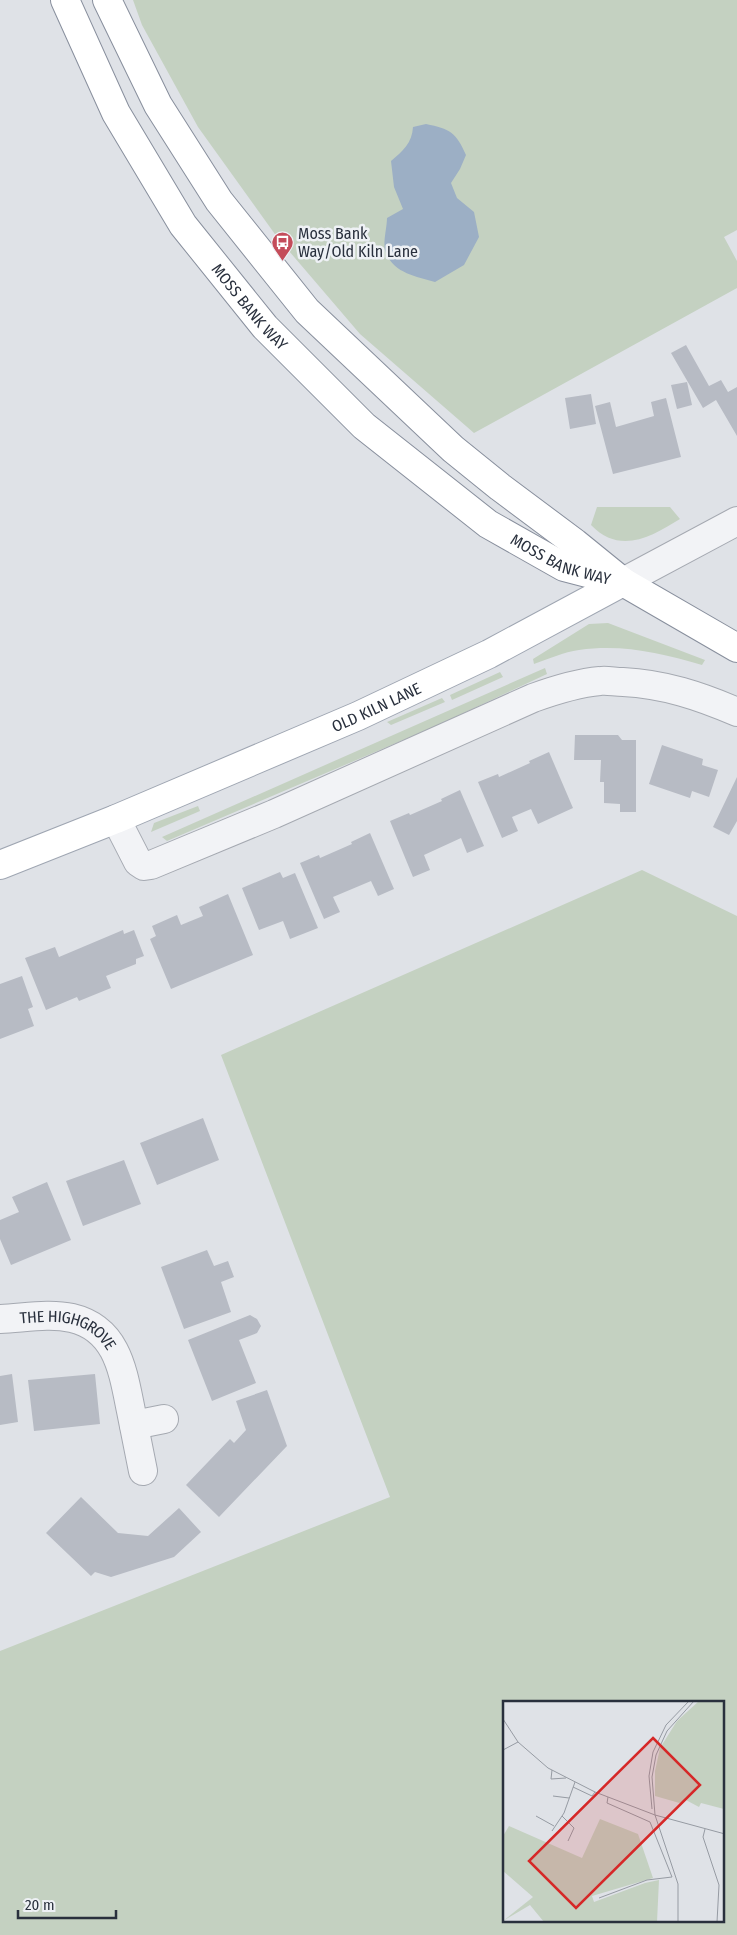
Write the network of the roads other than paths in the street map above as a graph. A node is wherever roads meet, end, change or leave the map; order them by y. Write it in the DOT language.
graph roads {
  1 [pos="65,0"];
  2 [pos="107,0"];
  3 [pos="737,521"];
  4 [pos="623,582"];
  5 [pos="737,648"];
  6 [pos="737,712"];
  7 [pos="116,819"];
  8 [pos="0,864"];
  9 [pos="0,1319"];
  10 [pos="164,1419"];
  11 [pos="134,1425"];
  12 [pos="143,1471"];
  1 -- 4 [label="main road, MOSS BANK WAY"];
  2 -- 4 [label="main road, MOSS BANK WAY"];
  3 -- 4 [label="street, OLD KILN LANE"];
  4 -- 5 [label="main road"];
  4 -- 7 [label="main road, OLD KILN LANE"];
  6 -- 7 [label="street"];
  7 -- 8 [label="main road, OLD KILN LANE"];
  9 -- 11 [label="street, THE HIGHGROVE"];
  10 -- 11 [label="street"];
  11 -- 12 [label="street, THE HIGHGROVE"];
}
